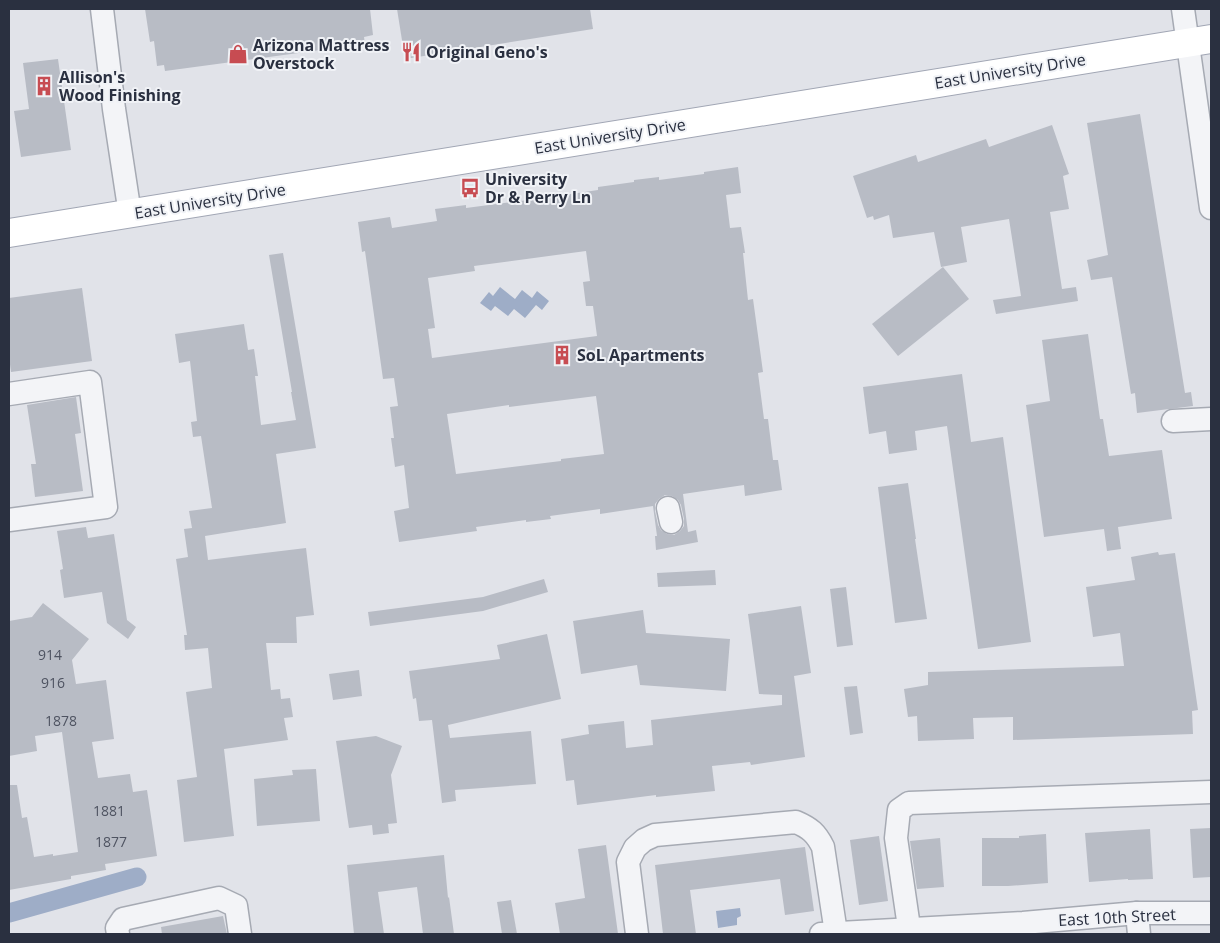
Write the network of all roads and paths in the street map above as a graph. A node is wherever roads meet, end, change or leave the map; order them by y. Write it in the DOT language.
graph roads {
  1 [pos="102,9"];
  2 [pos="1183,9"];
  3 [pos="1199,41"];
  4 [pos="1211,208"];
  5 [pos="130,214"];
  6 [pos="9,233"];
  7 [pos="9,394"];
  8 [pos="1204,419"];
  9 [pos="1173,421"];
  10 [pos="9,520"];
  11 [pos="1211,792"];
  12 [pos="1211,913"];
  13 [pos="1138,924"];
  14 [pos="1024,928"];
  15 [pos="909,932"];
  16 [pos="118,934"];
  17 [pos="240,934"];
  18 [pos="637,934"];
  19 [pos="828,934"];
  1 -- 5 [label="street"];
  2 -- 3 [label="street"];
  3 -- 4 [label="street"];
  3 -- 5 [label="main road, East University Drive"];
  5 -- 6 [label="main road, East University Drive"];
  7 -- 10 [label="street"];
  8 -- 9 [label="street"];
  11 -- 15 [label="street"];
  12 -- 13 [label="street, East 10th Street"];
  13 -- 14 [label="street, East 10th Street"];
  14 -- 15 [label="street, East 10th Street"];
  15 -- 19 [label="street, East 10th Street"];
  16 -- 17 [label="street"];
  18 -- 19 [label="street"];
}
